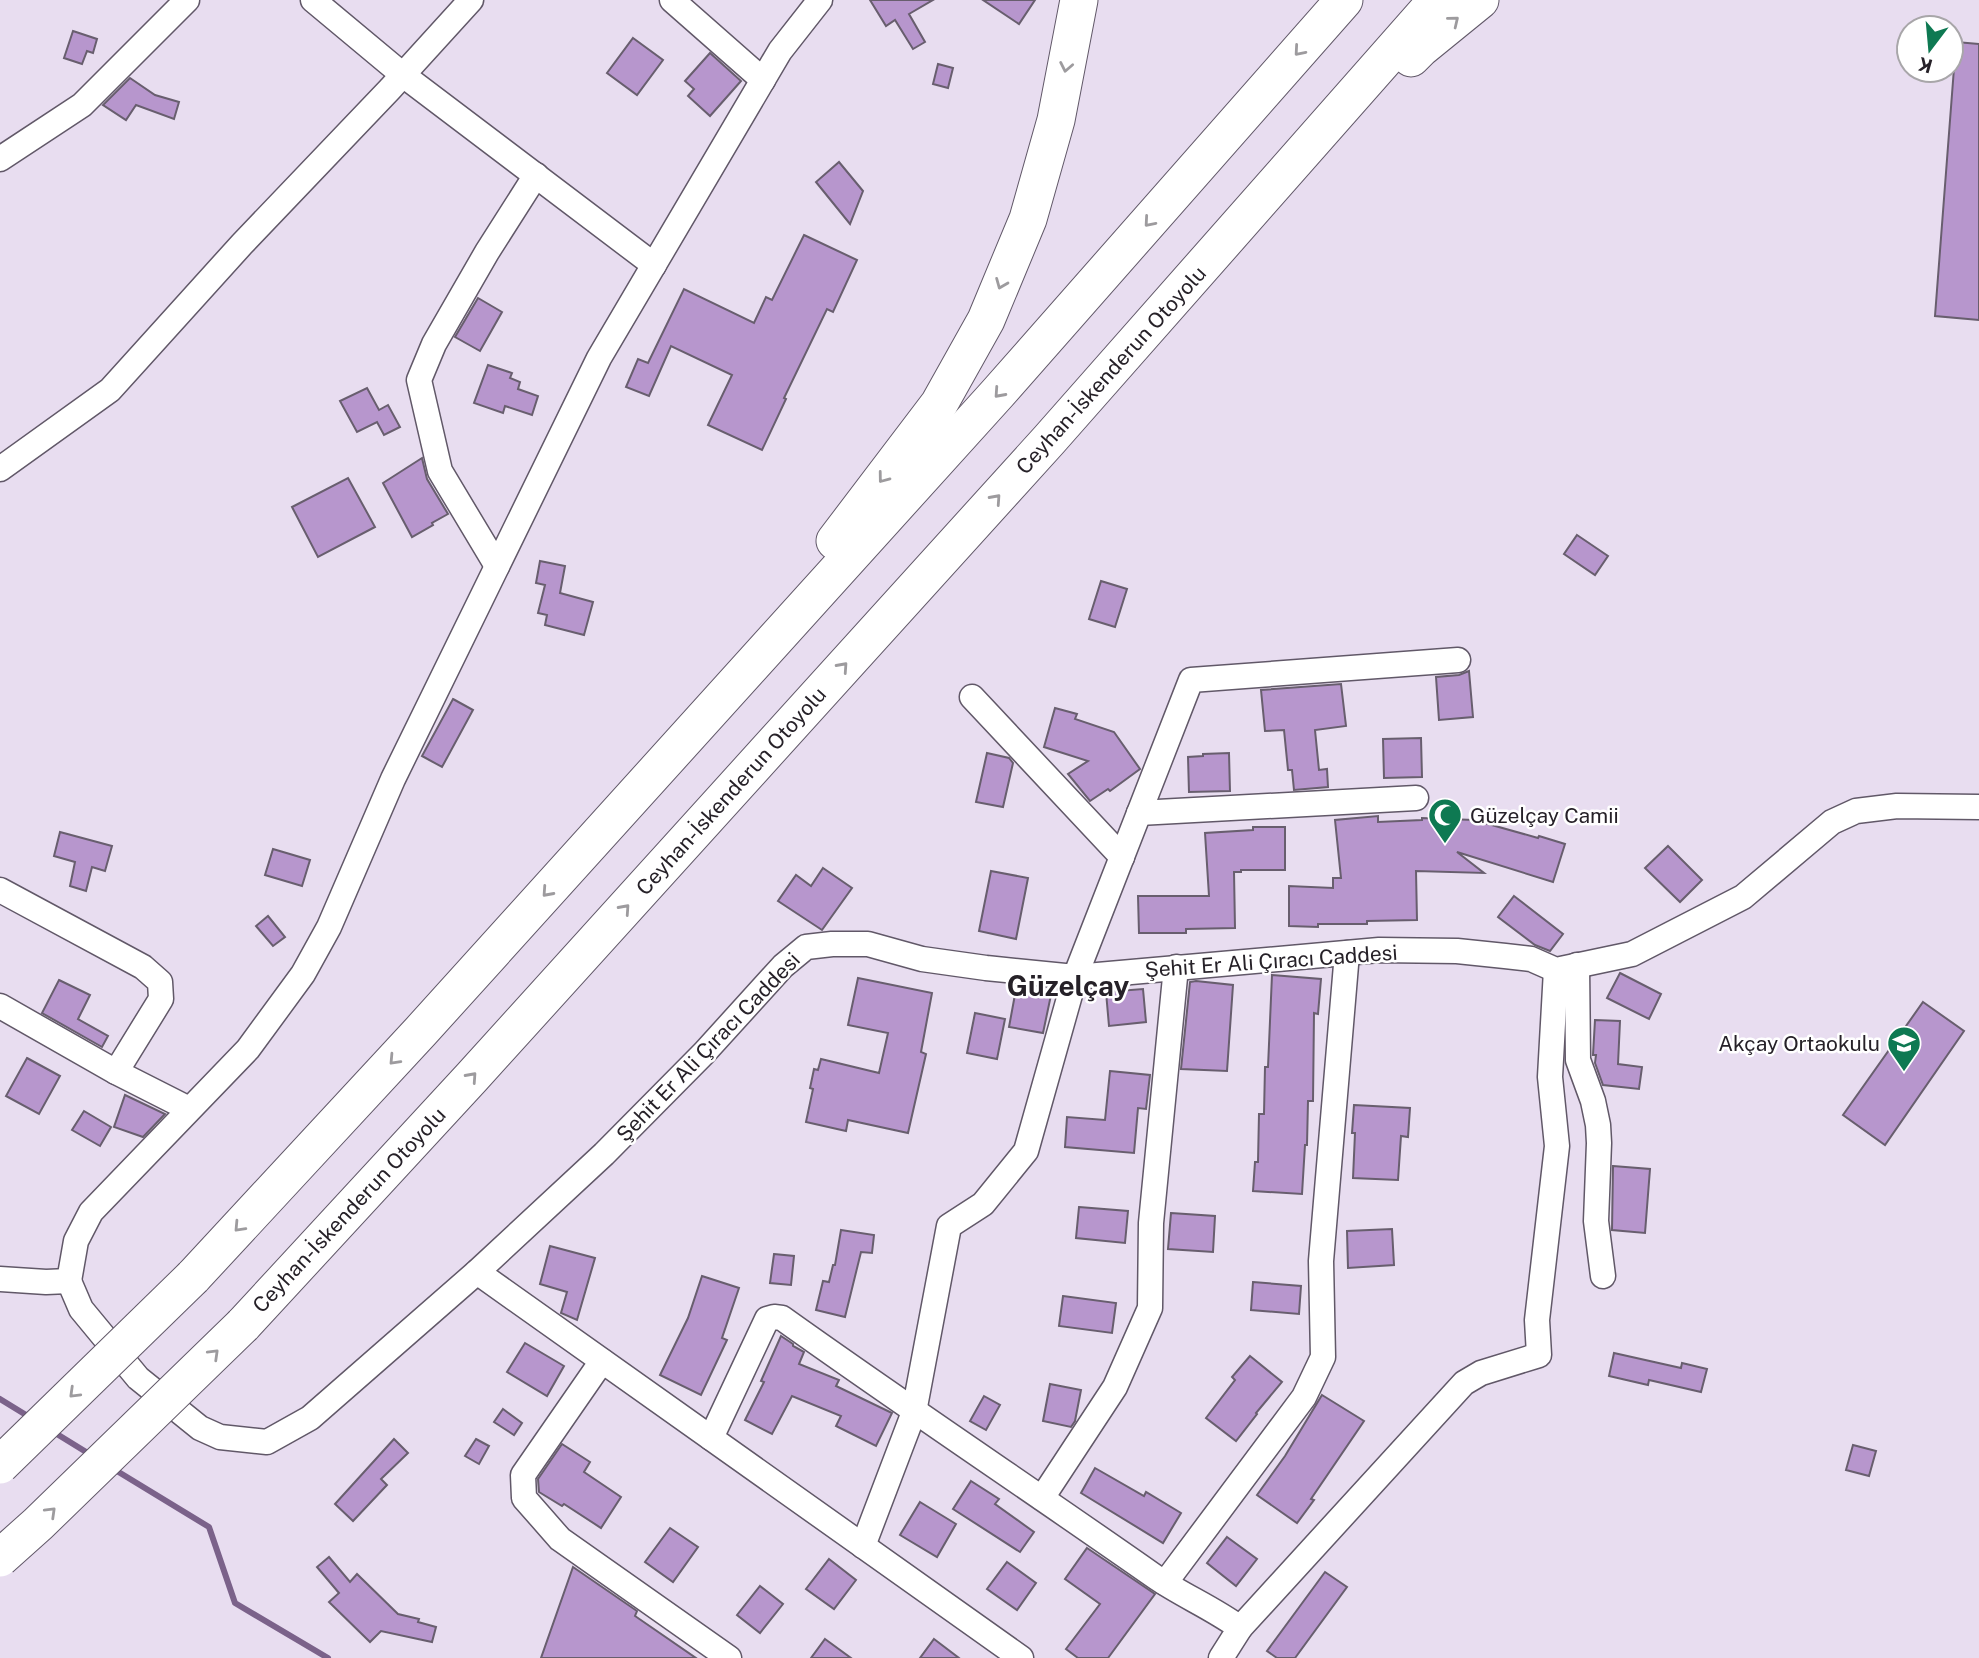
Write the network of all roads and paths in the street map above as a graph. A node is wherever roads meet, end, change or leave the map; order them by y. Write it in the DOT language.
graph roads {
  1 [pos="187,0"];
  2 [pos="313,0"];
  3 [pos="471,0"];
  4 [pos="672,0"];
  5 [pos="820,0"];
  6 [pos="1079,0"];
  7 [pos="1344,0"];
  8 [pos="1437,0"];
  9 [pos="1480,0"];
  10 [pos="403,75"];
  11 [pos="763,80"];
  12 [pos="0,159"];
  13 [pos="536,175"];
  14 [pos="654,265"];
  15 [pos="1049,440"];
  16 [pos="0,469"];
  17 [pos="497,566"];
  18 [pos="1458,660"];
  19 [pos="972,697"];
  20 [pos="642,787"];
  21 [pos="1416,798"];
  22 [pos="1979,807"];
  23 [pos="1139,813"];
  24 [pos="1122,857"];
  25 [pos="0,890"];
  26 [pos="1346,953"];
  27 [pos="1176,967"];
  28 [pos="1567,967"];
  29 [pos="1075,977"];
  30 [pos="0,1006"];
  31 [pos="116,1072"];
  32 [pos="189,1109"];
  33 [pos="477,1272"];
  34 [pos="1603,1276"];
  35 [pos="0,1279"];
  36 [pos="69,1281"];
  37 [pos="602,1361"];
  38 [pos="914,1412"];
  39 [pos="711,1438"];
  40 [pos="0,1465"];
  41 [pos="1042,1498"];
  42 [pos="863,1546"];
  43 [pos="0,1558"];
  44 [pos="1165,1583"];
  45 [pos="1240,1629"];
  46 [pos="729,1658"];
  47 [pos="1021,1658"];
  48 [pos="1221,1658"];
  1 -- 12 [label="street"];
  2 -- 10 [label="street"];
  3 -- 10 [label="street"];
  4 -- 11 [label="street"];
  5 -- 11 [label="street"];
  6 -- 20 [label="highway, one-way"];
  7 -- 20 [label="highway, one-way"];
  8 -- 15 [label="highway, Ceyhan-İskenderun Otoyolu"];
  15 -- 9 [label="highway, one-way"];
  10 -- 13 [label="street"];
  10 -- 16 [label="street"];
  11 -- 14 [label="street"];
  13 -- 14 [label="street"];
  13 -- 17 [label="street"];
  14 -- 17 [label="street"];
  43 -- 15 [label="highway, Ceyhan-İskenderun Otoyolu, one-way, bridge"];
  17 -- 32 [label="street"];
  18 -- 23 [label="street"];
  19 -- 24 [label="street"];
  20 -- 40 [label="highway, one-way, bridge"];
  21 -- 23 [label="street"];
  22 -- 28 [label="street"];
  23 -- 24 [label="street"];
  24 -- 29 [label="street"];
  25 -- 31 [label="street"];
  26 -- 27 [label="street, Şehit Er Ali Çıracı Caddesi"];
  26 -- 28 [label="street, Şehit Er Ali Çıracı Caddesi"];
  26 -- 44 [label="street"];
  27 -- 29 [label="street, Şehit Er Ali Çıracı Caddesi"];
  27 -- 41 [label="street"];
  28 -- 34 [label="street"];
  28 -- 45 [label="street"];
  29 -- 33 [label="street, Şehit Er Ali Çıracı Caddesi"];
  29 -- 38 [label="street"];
  30 -- 31 [label="street"];
  31 -- 32 [label="street"];
  32 -- 36 [label="street"];
  33 -- 36 [label="street, Şehit Er Ali Çıracı Caddesi"];
  33 -- 37 [label="street"];
  35 -- 36 [label="street"];
  37 -- 39 [label="street"];
  37 -- 46 [label="street"];
  38 -- 39 [label="street"];
  38 -- 41 [label="street"];
  38 -- 42 [label="street"];
  39 -- 42 [label="street"];
  41 -- 44 [label="street"];
  42 -- 47 [label="street"];
  44 -- 45 [label="street"];
  45 -- 48 [label="street"];
}
